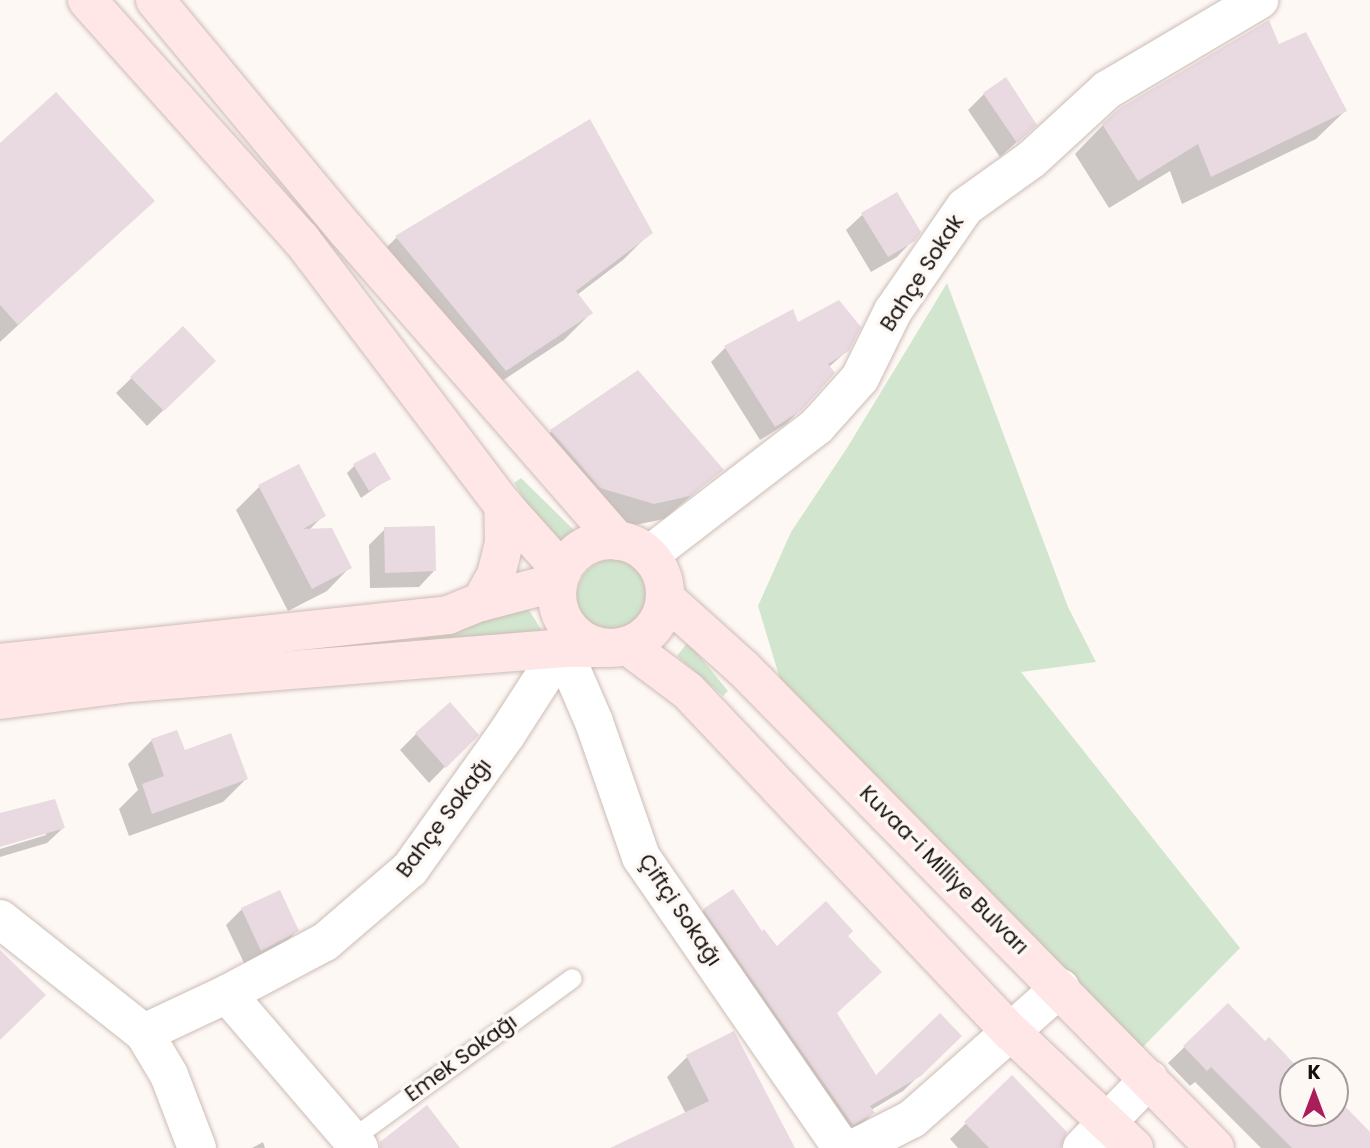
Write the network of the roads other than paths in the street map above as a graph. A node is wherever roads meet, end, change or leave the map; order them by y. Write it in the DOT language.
graph roads {
  1 [pos="87,0"];
  2 [pos="155,0"];
  3 [pos="1259,0"];
  4 [pos="503,505"];
  5 [pos="633,548"];
  6 [pos="560,577"];
  7 [pos="666,599"];
  8 [pos="481,602"];
  9 [pos="617,647"];
  10 [pos="562,648"];
  11 [pos="0,663"];
  12 [pos="0,700"];
  13 [pos="0,919"];
  14 [pos="572,978"];
  15 [pos="1060,988"];
  16 [pos="227,994"];
  17 [pos="1011,1032"];
  18 [pos="144,1033"];
  19 [pos="1149,1079"];
  20 [pos="1108,1121"];
  21 [pos="355,1143"];
  22 [pos="197,1148"];
  23 [pos="842,1148"];
  24 [pos="855,1148"];
  25 [pos="1082,1148"];
  26 [pos="1134,1148"];
  27 [pos="1215,1148"];
  1 -- 4 [label="main road"];
  2 -- 5 [label="main road"];
  3 -- 5 [label="street, Bahçe Sokak"];
  4 -- 6 [label="main road"];
  4 -- 8 [label="main road"];
  5 -- 6 [label="main road"];
  5 -- 7 [label="main road"];
  6 -- 8 [label="main road"];
  6 -- 9 [label="main road"];
  7 -- 9 [label="main road"];
  7 -- 15 [label="main road, Kuvaa-i Milliye Bulvarı"];
  8 -- 11 [label="main road"];
  9 -- 10 [label="main road"];
  9 -- 17 [label="main road"];
  10 -- 12 [label="main road"];
  10 -- 16 [label="street, Bahçe Sokağı"];
  10 -- 23 [label="street, Çiftçi Sokağı"];
  13 -- 18 [label="street"];
  14 -- 21 [label="lane, Emek Sokağı"];
  15 -- 17 [label="street"];
  15 -- 19 [label="main road, Kuvaa-i Milliye Bulvarı"];
  16 -- 18 [label="street, Bahçe Sokağı"];
  16 -- 21 [label="street"];
  17 -- 20 [label="main road"];
  17 -- 24 [label="street"];
  18 -- 22 [label="street"];
  19 -- 20 [label="street"];
  19 -- 27 [label="main road, Kuvaa-i Milliye Bulvarı"];
  20 -- 25 [label="street"];
  20 -- 26 [label="main road"];
}
